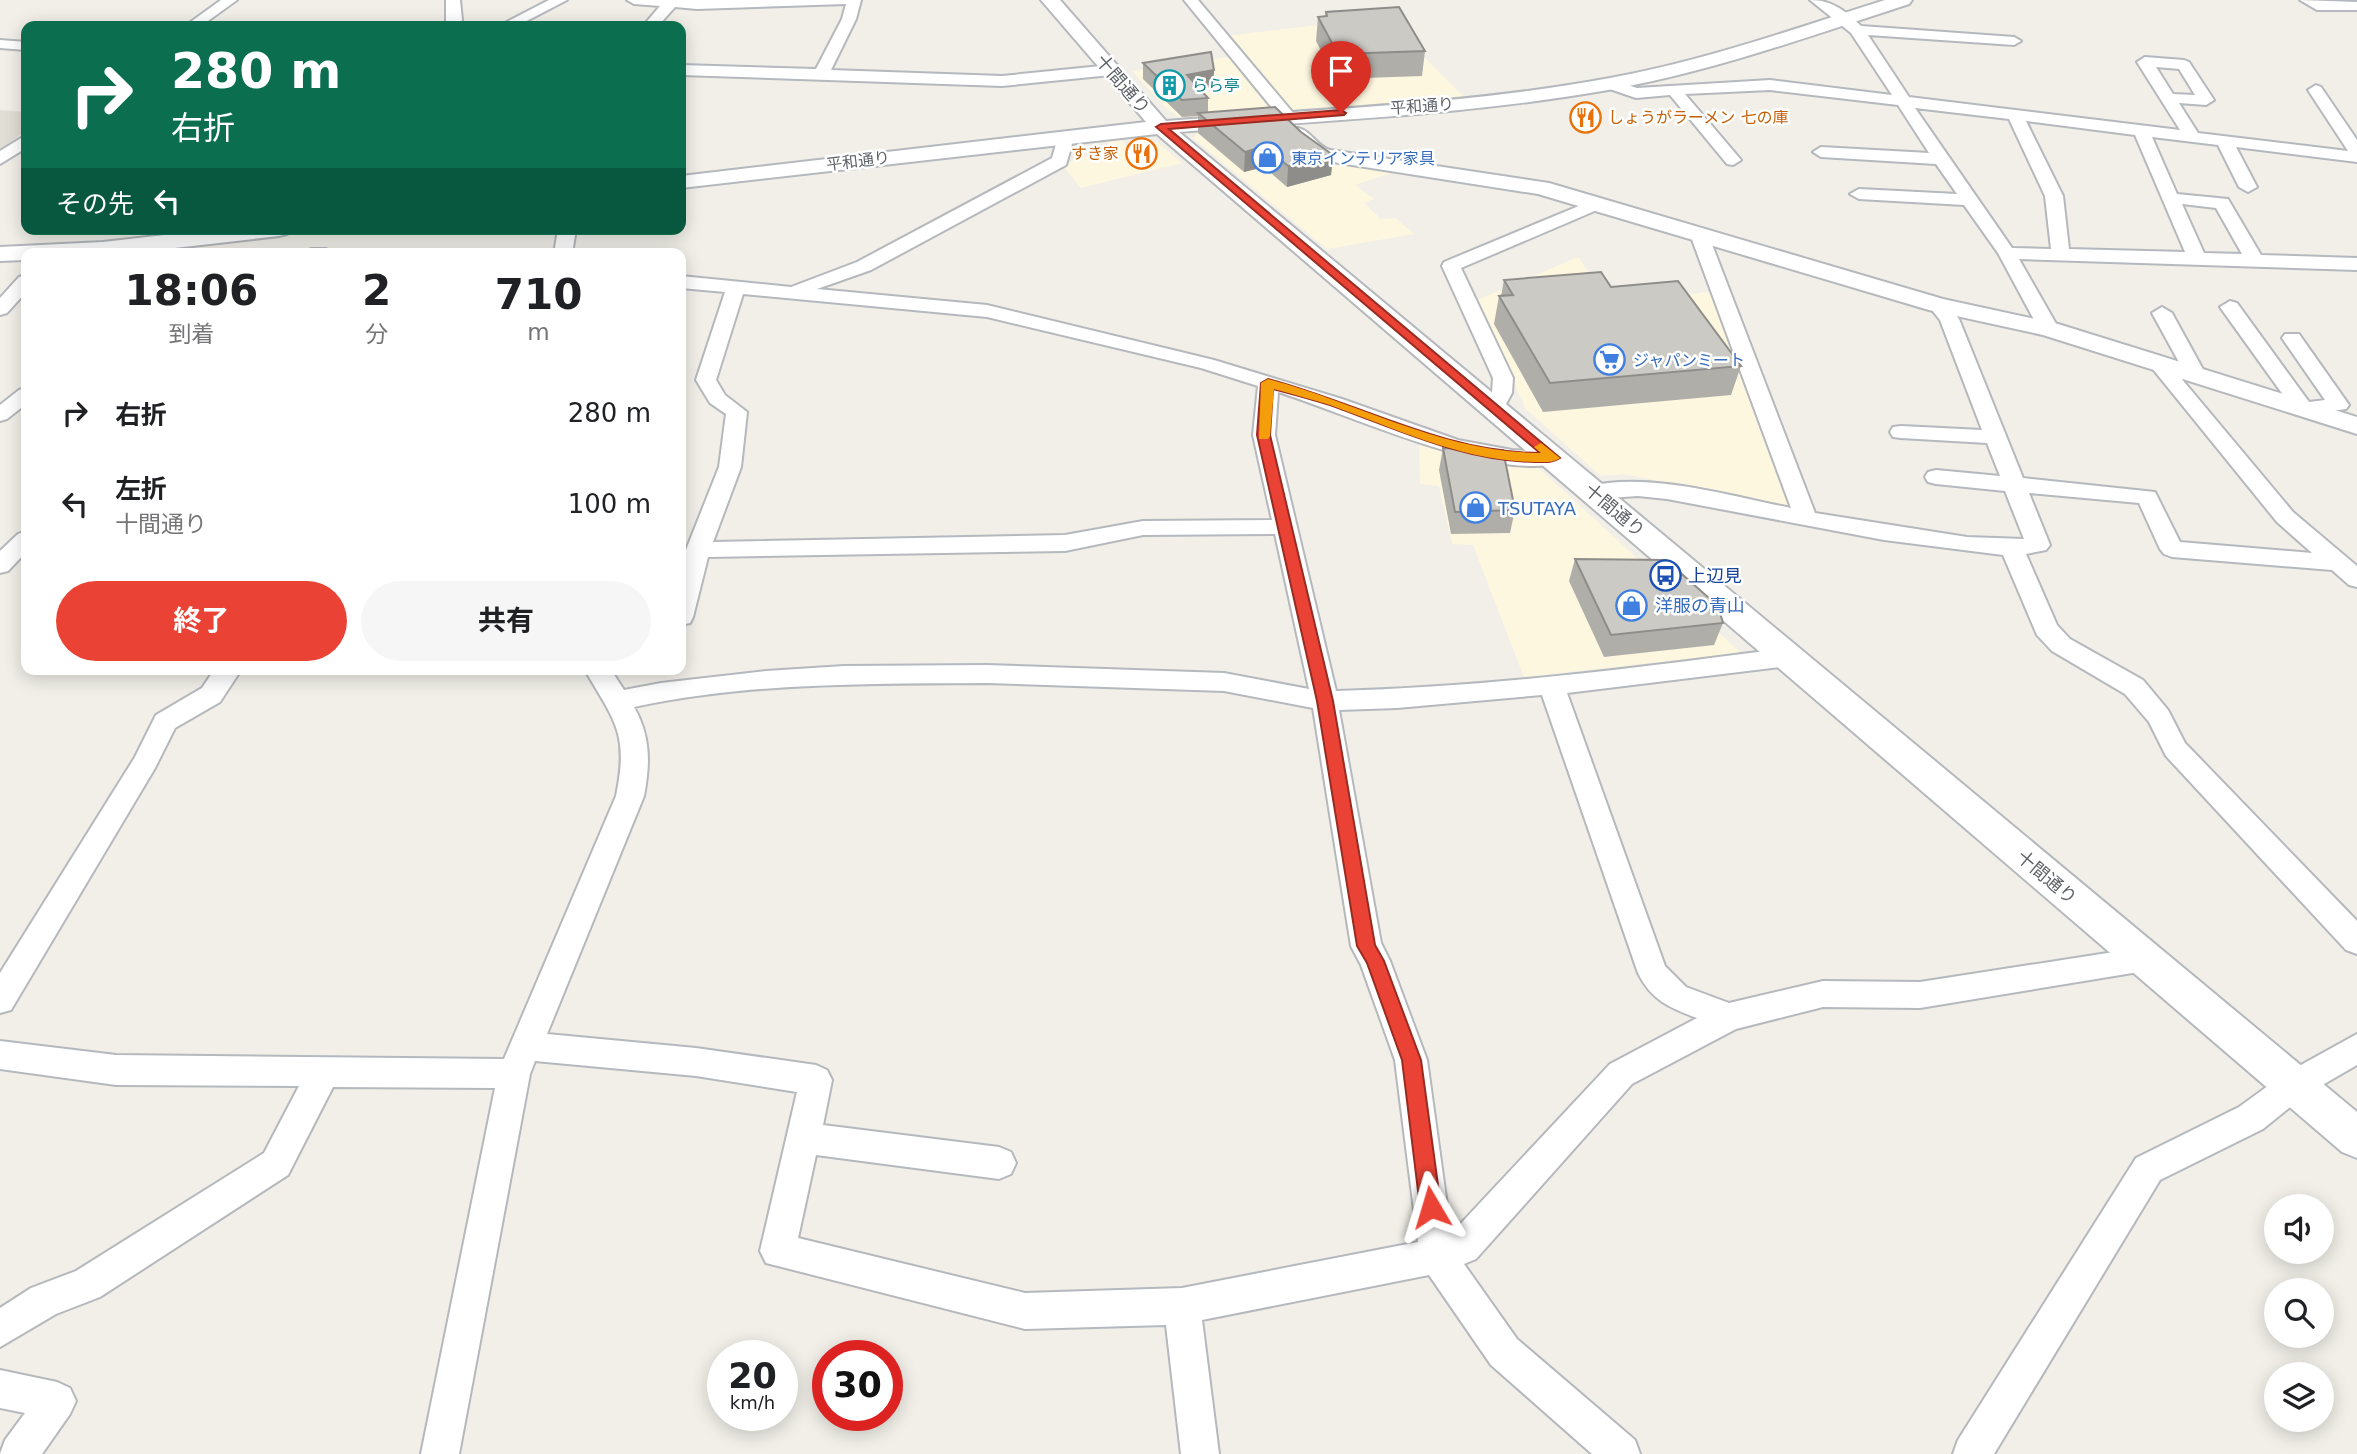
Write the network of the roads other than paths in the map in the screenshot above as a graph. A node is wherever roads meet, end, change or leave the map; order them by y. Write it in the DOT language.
graph roads {
  1 [pos="230,0"];
  2 [pos="453,0"];
  3 [pos="560,0"];
  4 [pos="635,0"];
  5 [pos="853,0"];
  6 [pos="1050,0"];
  7 [pos="1191,0"];
  8 [pos="1817,0"];
  9 [pos="1903,0"];
  10 [pos="2307,0"];
  11 [pos="670,4"];
  12 [pos="2357,6"];
  13 [pos="199,21"];
  14 [pos="456,21"];
  15 [pos="516,21"];
  16 [pos="655,21"];
  17 [pos="1851,24"];
  18 [pos="2014,41"];
  19 [pos="0,44"];
  20 [pos="21,46"];
  21 [pos="686,70"];
  22 [pos="1111,70"];
  23 [pos="822,73"];
  24 [pos="1609,84"];
  25 [pos="1673,89"];
  26 [pos="2316,90"];
  27 [pos="2167,98"];
  28 [pos="1905,103"];
  29 [pos="1288,117"];
  30 [pos="2016,117"];
  31 [pos="1161,127"];
  32 [pos="2142,132"];
  33 [pos="1066,137"];
  34 [pos="2193,138"];
  35 [pos="2225,142"];
  36 [pos="21,144"];
  37 [pos="1821,152"];
  38 [pos="0,159"];
  39 [pos="1941,159"];
  40 [pos="2352,159"];
  41 [pos="1733,160"];
  42 [pos="686,181"];
  43 [pos="2248,187"];
  44 [pos="1859,194"];
  45 [pos="2170,198"];
  46 [pos="1970,200"];
  47 [pos="1598,203"];
  48 [pos="1699,234"];
  49 [pos="229,235"];
  50 [pos="133,248"];
  51 [pos="2007,253"];
  52 [pos="0,254"];
  53 [pos="21,254"];
  54 [pos="2060,255"];
  55 [pos="2197,258"];
  56 [pos="2255,260"];
  57 [pos="2357,264"];
  58 [pos="686,282"];
  59 [pos="21,286"];
  60 [pos="736,287"];
  61 [pos="794,291"];
  62 [pos="1938,305"];
  63 [pos="2230,307"];
  64 [pos="0,309"];
  65 [pos="2162,313"];
  66 [pos="2049,329"];
  67 [pos="2292,338"];
  68 [pos="2158,363"];
  69 [pos="2196,375"];
  70 [pos="1268,383"];
  71 [pos="21,398"];
  72 [pos="1495,407"];
  73 [pos="2303,409"];
  74 [pos="0,415"];
  75 [pos="2357,426"];
  76 [pos="1901,432"];
  77 [pos="1996,438"];
  78 [pos="1553,458"];
  79 [pos="1936,477"];
  80 [pos="2015,485"];
  81 [pos="1594,492"];
  82 [pos="1806,518"];
  83 [pos="1284,527"];
  84 [pos="21,544"];
  85 [pos="698,550"];
  86 [pos="2013,550"];
  87 [pos="2339,563"];
  88 [pos="0,565"];
  89 [pos="2357,579"];
  90 [pos="686,597"];
  91 [pos="1788,657"];
  92 [pos="225,675"];
  93 [pos="601,675"];
  94 [pos="664,681"];
  95 [pos="1551,685"];
  96 [pos="618,701"];
  97 [pos="1325,701"];
  98 [pos="2357,941"];
  99 [pos="2146,960"];
  100 [pos="0,1000"];
  101 [pos="1730,1017"];
  102 [pos="2357,1048"];
  103 [pos="0,1055"];
  104 [pos="520,1060"];
  105 [pos="323,1073"];
  106 [pos="2294,1085"];
  107 [pos="803,1138"];
  108 [pos="2357,1138"];
  109 [pos="999,1163"];
  110 [pos="1437,1256"];
  111 [pos="1182,1306"];
  112 [pos="0,1329"];
  113 [pos="0,1389"];
  114 [pos="19,1454"];
  115 [pos="440,1454"];
  116 [pos="1199,1454"];
  117 [pos="1621,1454"];
  118 [pos="1972,1454"];
  1 -- 13 [label="street"];
  2 -- 14 [label="street"];
  3 -- 15 [label="street"];
  4 -- 11 [label="street"];
  5 -- 11 [label="street"];
  5 -- 23 [label="street"];
  6 -- 22 [label="street, 十間通り"];
  7 -- 29 [label="street"];
  8 -- 17 [label="street"];
  9 -- 17 [label="street, 平和通り"];
  10 -- 12 [label="street"];
  11 -- 16 [label="street"];
  17 -- 18 [label="street"];
  17 -- 24 [label="street, 平和通り"];
  17 -- 28 [label="street"];
  19 -- 20 [label="street"];
  21 -- 23 [label="street"];
  22 -- 23 [label="street"];
  22 -- 31 [label="street, 十間通り"];
  24 -- 25 [label="street"];
  24 -- 29 [label="street, 平和通り"];
  25 -- 28 [label="street"];
  25 -- 41 [label="street"];
  26 -- 40 [label="street"];
  27 -- 34 [label="street"];
  28 -- 30 [label="street"];
  28 -- 39 [label="street"];
  29 -- 31 [label="street, 平和通り"];
  29 -- 47 [label="street"];
  30 -- 32 [label="street"];
  30 -- 54 [label="street"];
  31 -- 33 [label="street, 平和通り"];
  31 -- 72 [label="street, 十間通り"];
  32 -- 34 [label="street"];
  32 -- 45 [label="street"];
  33 -- 42 [label="street, 平和通り"];
  33 -- 61 [label="street"];
  34 -- 35 [label="street"];
  35 -- 40 [label="street"];
  35 -- 43 [label="street"];
  36 -- 38 [label="street"];
  37 -- 39 [label="street"];
  39 -- 46 [label="street"];
  44 -- 46 [label="street"];
  45 -- 55 [label="street"];
  45 -- 56 [label="street"];
  46 -- 51 [label="street"];
  47 -- 48 [label="street"];
  47 -- 72 [label="street"];
  48 -- 62 [label="street"];
  48 -- 82 [label="street"];
  49 -- 50 [label="street"];
  51 -- 54 [label="street"];
  51 -- 66 [label="street"];
  52 -- 53 [label="street"];
  54 -- 55 [label="street"];
  55 -- 56 [label="street"];
  56 -- 57 [label="street"];
  58 -- 60 [label="street"];
  59 -- 64 [label="street"];
  60 -- 61 [label="street"];
  60 -- 85 [label="street"];
  61 -- 70 [label="street"];
  62 -- 66 [label="street"];
  62 -- 77 [label="street"];
  63 -- 73 [label="street"];
  65 -- 69 [label="street"];
  66 -- 68 [label="street"];
  67 -- 73 [label="street"];
  68 -- 69 [label="street"];
  68 -- 87 [label="street"];
  69 -- 73 [label="street"];
  70 -- 78 [label="street"];
  70 -- 83 [label="street"];
  71 -- 74 [label="street"];
  72 -- 78 [label="street, 十間通り"];
  73 -- 75 [label="street"];
  76 -- 77 [label="street"];
  77 -- 80 [label="street"];
  78 -- 81 [label="street, 十間通り"];
  79 -- 80 [label="street"];
  80 -- 86 [label="street"];
  80 -- 87 [label="street"];
  81 -- 82 [label="street"];
  81 -- 91 [label="street, 十間通り"];
  82 -- 86 [label="street"];
  83 -- 85 [label="street"];
  83 -- 97 [label="street"];
  84 -- 88 [label="street"];
  85 -- 90 [label="street"];
  86 -- 98 [label="street"];
  87 -- 89 [label="street"];
  91 -- 95 [label="street"];
  91 -- 99 [label="street, 十間通り"];
  92 -- 100 [label="street"];
  93 -- 96 [label="street"];
  94 -- 96 [label="street"];
  94 -- 97 [label="street"];
  95 -- 97 [label="street"];
  95 -- 101 [label="street"];
  96 -- 104 [label="street"];
  97 -- 110 [label="street"];
  99 -- 101 [label="street"];
  99 -- 106 [label="street, 十間通り"];
  101 -- 110 [label="street"];
  102 -- 106 [label="street"];
  103 -- 105 [label="street"];
  104 -- 105 [label="street"];
  104 -- 107 [label="street"];
  104 -- 115 [label="street"];
  105 -- 112 [label="street"];
  106 -- 108 [label="street, 十間通り"];
  106 -- 118 [label="street"];
  107 -- 109 [label="street"];
  107 -- 111 [label="street"];
  110 -- 111 [label="street"];
  110 -- 117 [label="street"];
  111 -- 116 [label="street"];
  113 -- 114 [label="street"];
}
